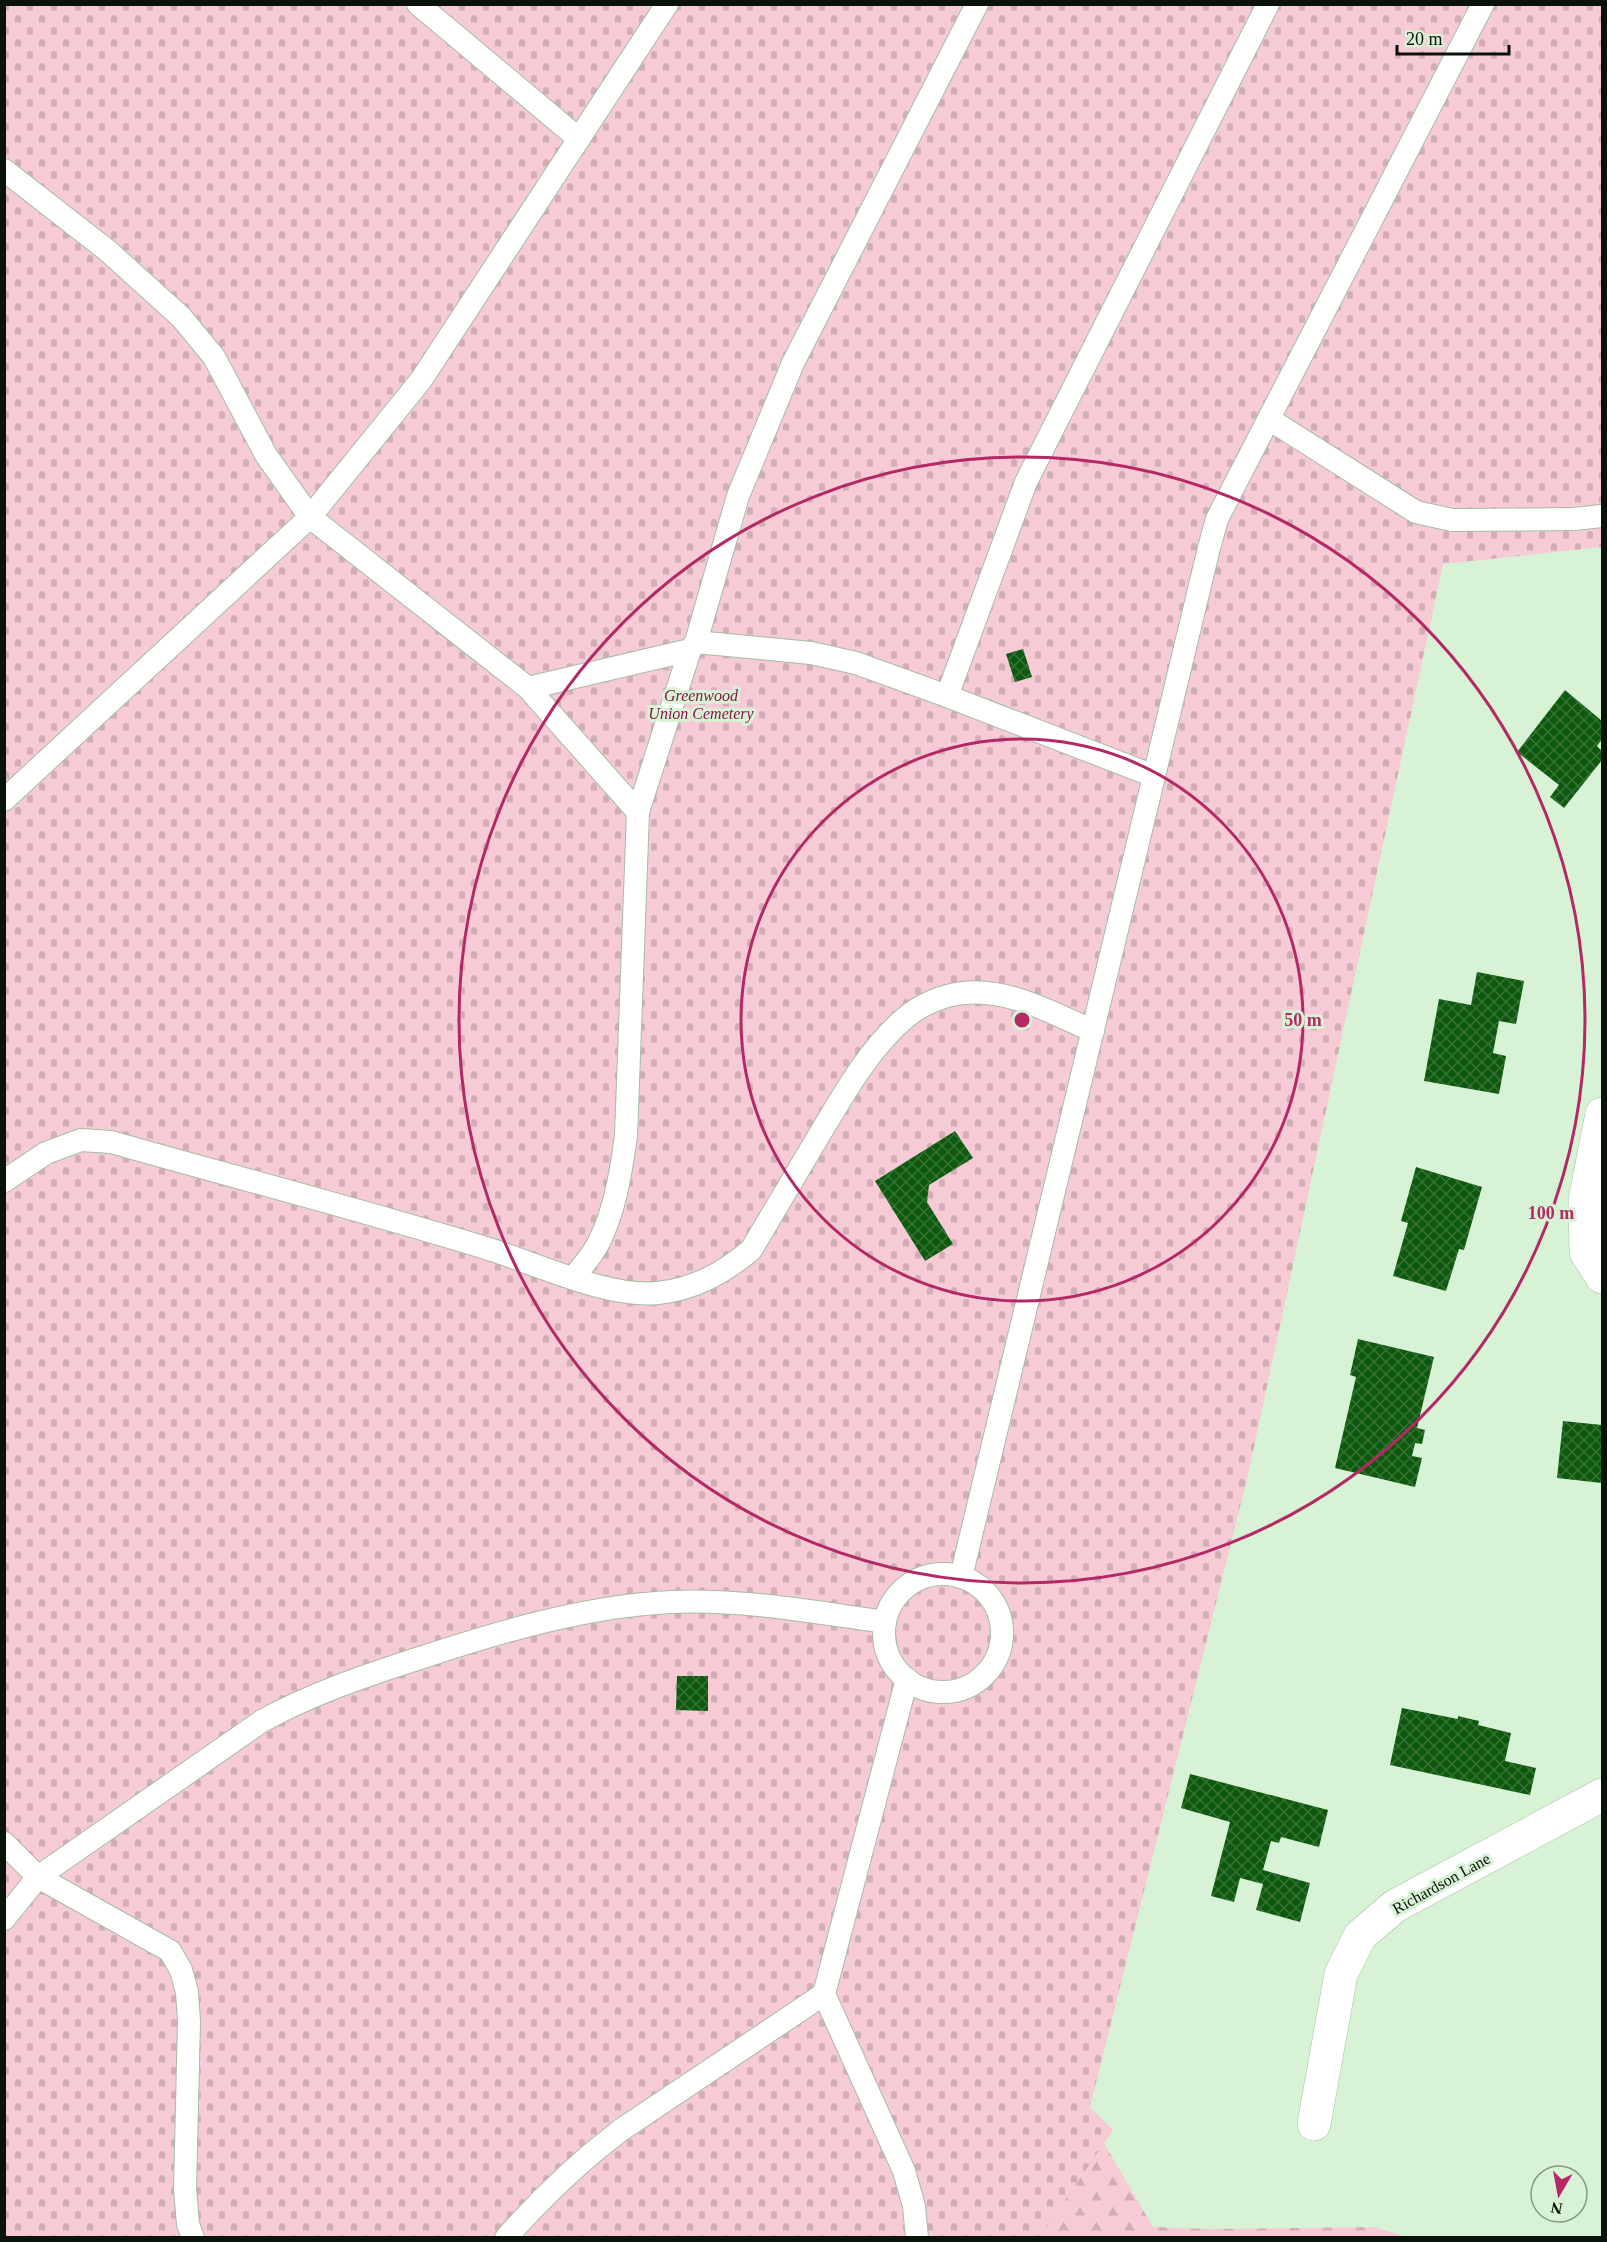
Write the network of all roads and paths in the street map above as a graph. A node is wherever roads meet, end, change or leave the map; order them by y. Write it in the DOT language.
graph roads {
  1 [pos="418,4"];
  2 [pos="667,4"];
  3 [pos="977,4"];
  4 [pos="1268,4"];
  5 [pos="1483,4"];
  6 [pos="579,139"];
  7 [pos="4,170"];
  8 [pos="1269,419"];
  9 [pos="1602,516"];
  10 [pos="310,517"];
  11 [pos="693,646"];
  12 [pos="528,688"];
  13 [pos="947,696"];
  14 [pos="1154,777"];
  15 [pos="4,800"];
  16 [pos="638,813"];
  17 [pos="1093,1031"];
  18 [pos="1602,1114"];
  19 [pos="4,1181"];
  20 [pos="574,1277"];
  21 [pos="1602,1277"];
  22 [pos="961,1577"];
  23 [pos="885,1622"];
  24 [pos="907,1679"];
  25 [pos="1602,1795"];
  26 [pos="4,1843"];
  27 [pos="38,1877"];
  28 [pos="4,1919"];
  29 [pos="824,1994"];
  30 [pos="1314,2124"];
  31 [pos="193,2238"];
  32 [pos="506,2238"];
  33 [pos="917,2238"];
  1 -- 6 [label="lane"];
  2 -- 6 [label="lane"];
  3 -- 11 [label="lane"];
  4 -- 13 [label="lane"];
  5 -- 8 [label="lane"];
  6 -- 10 [label="lane"];
  7 -- 10 [label="lane"];
  8 -- 9 [label="lane"];
  8 -- 14 [label="lane"];
  10 -- 12 [label="lane"];
  10 -- 15 [label="lane"];
  11 -- 12 [label="lane"];
  11 -- 13 [label="lane"];
  11 -- 16 [label="lane"];
  12 -- 16 [label="lane"];
  13 -- 14 [label="lane"];
  14 -- 17 [label="lane"];
  16 -- 20 [label="lane"];
  17 -- 20 [label="lane"];
  17 -- 22 [label="lane"];
  18 -- 21 [label="street"];
  19 -- 20 [label="lane"];
  22 -- 23 [label="lane"];
  22 -- 24 [label="lane"];
  23 -- 24 [label="lane"];
  23 -- 27 [label="lane"];
  24 -- 29 [label="lane"];
  25 -- 30 [label="street, Richardson Lane"];
  26 -- 27 [label="lane"];
  27 -- 28 [label="lane"];
  27 -- 31 [label="lane"];
  29 -- 32 [label="lane"];
  29 -- 33 [label="lane"];
}
